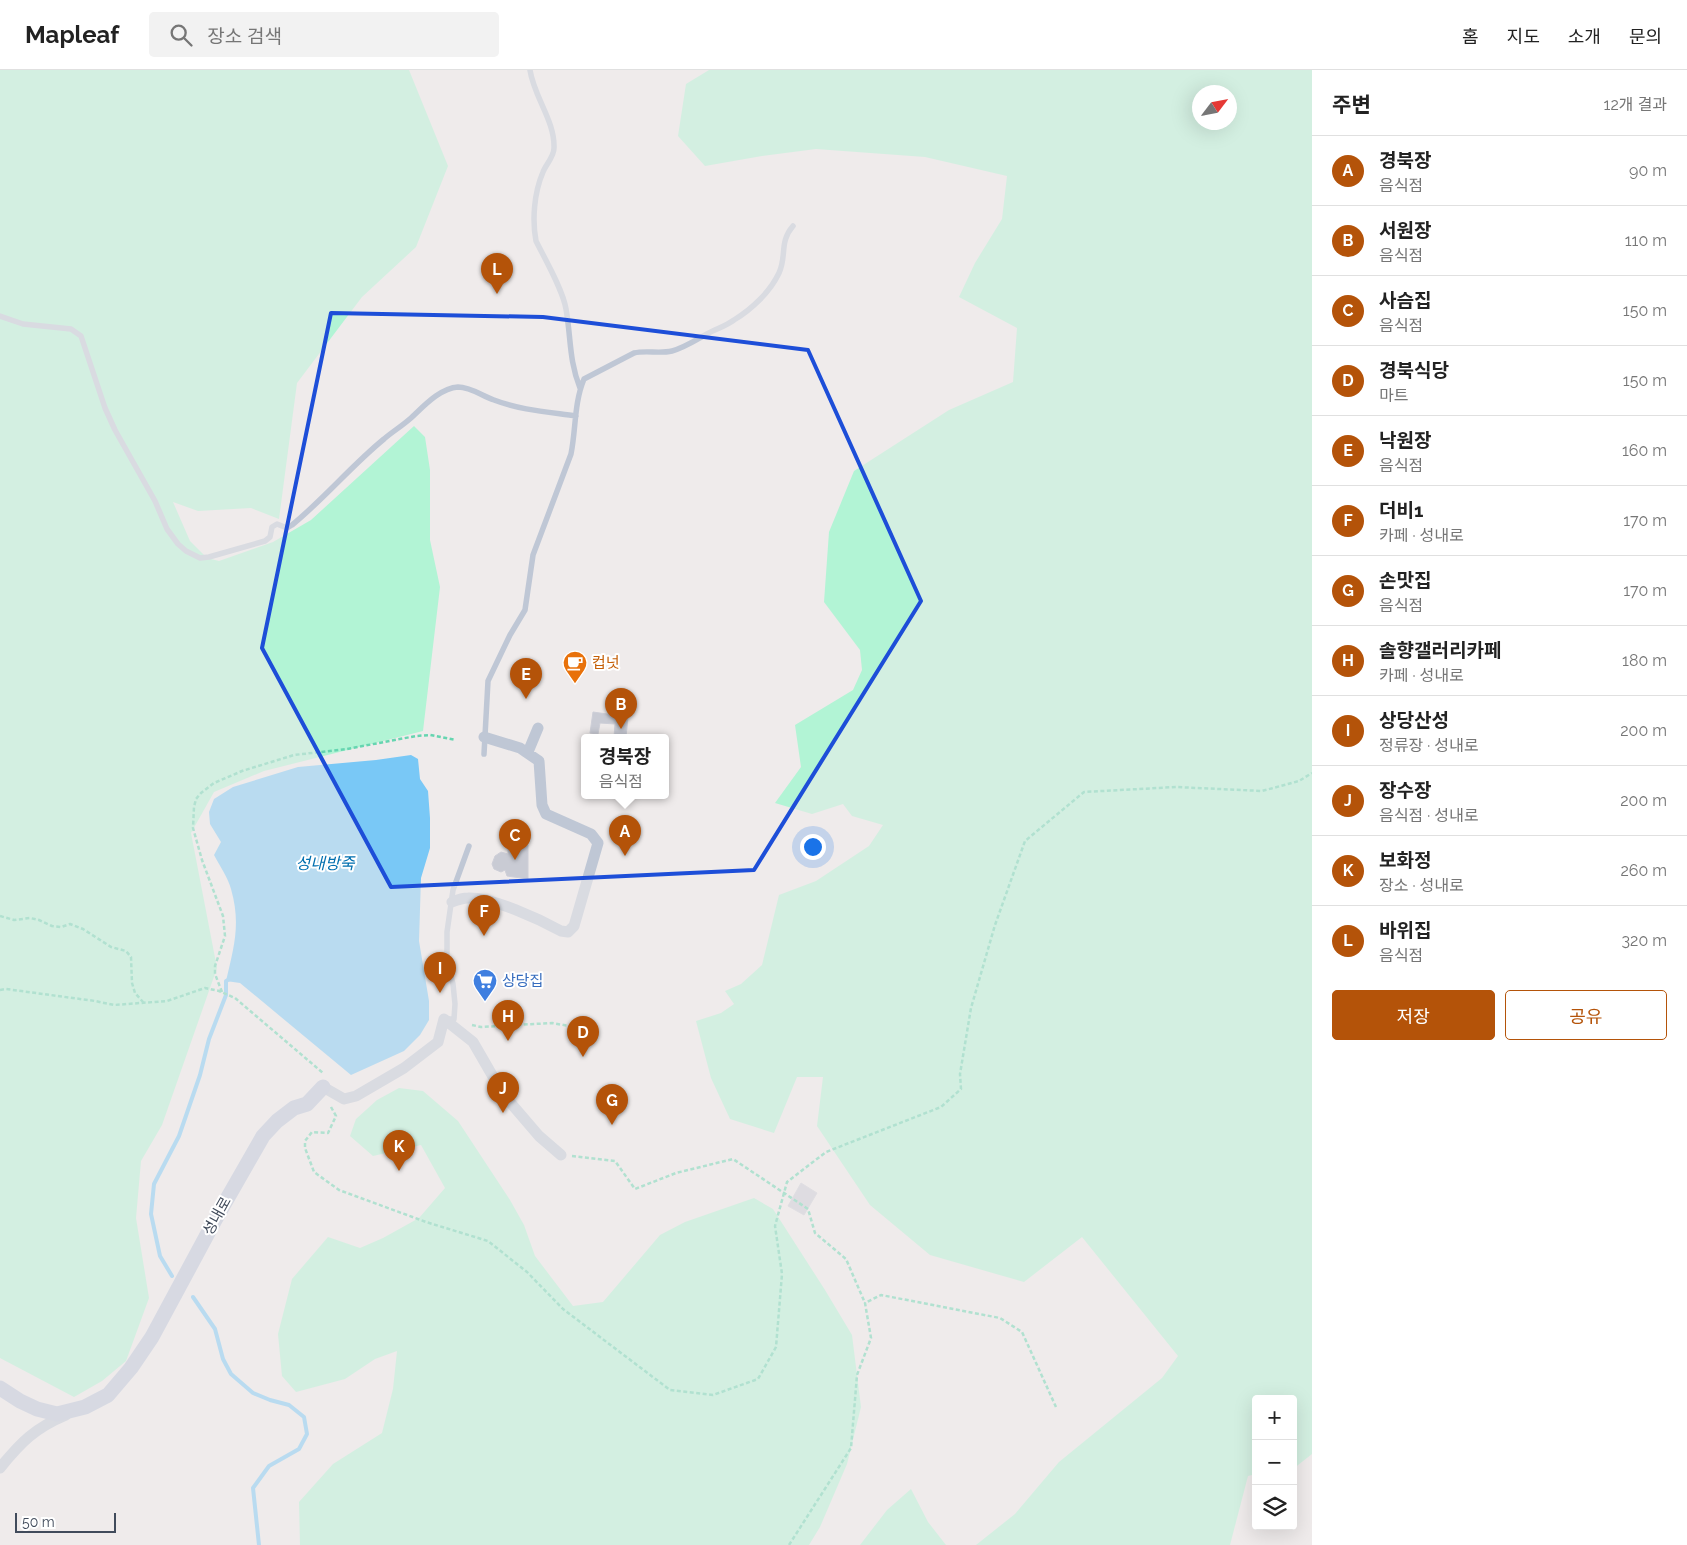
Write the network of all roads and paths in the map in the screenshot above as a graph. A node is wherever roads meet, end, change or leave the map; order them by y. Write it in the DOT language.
graph roads {
  1 [pos="530,70"];
  2 [pos="793,226"];
  3 [pos="0,316"];
  4 [pos="580,388"];
  5 [pos="576,416"];
  6 [pos="538,728"];
  7 [pos="484,737"];
  8 [pos="456,740"];
  9 [pos="528,752"];
  10 [pos="484,754"];
  11 [pos="1312,773"];
  12 [pos="469,846"];
  13 [pos="452,902"];
  14 [pos="0,916"];
  15 [pos="0,990"];
  16 [pos="221,992"];
  17 [pos="144,1002"];
  18 [pos="444,1019"];
  19 [pos="472,1025"];
  20 [pos="592,1030"];
  21 [pos="324,1081"];
  22 [pos="560,1155"];
  23 [pos="865,1303"];
  24 [pos="0,1390"];
  25 [pos="85,1407"];
  26 [pos="1056,1407"];
  27 [pos="0,1468"];
  28 [pos="789,1545"];
  1 -- 4 [label="lane"];
  2 -- 4 [label="lane"];
  3 -- 5 [label="lane"];
  4 -- 5 [label="lane"];
  5 -- 7 [label="lane"];
  6 -- 9 [label="street"];
  7 -- 9 [label="street"];
  7 -- 10 [label="lane"];
  8 -- 16 [label="path"];
  9 -- 13 [label="street"];
  11 -- 21 [label="path"];
  12 -- 13 [label="lane"];
  13 -- 18 [label="lane"];
  14 -- 17 [label="path"];
  15 -- 17 [label="path"];
  16 -- 17 [label="path"];
  16 -- 21 [label="path"];
  18 -- 21 [label="street"];
  18 -- 22 [label="street"];
  19 -- 20 [label="path"];
  21 -- 25 [label="street, 성내로"];
  22 -- 23 [label="path"];
  23 -- 26 [label="path"];
  23 -- 28 [label="path"];
  24 -- 25 [label="street, 성내로"];
  25 -- 27 [label="street"];
}
